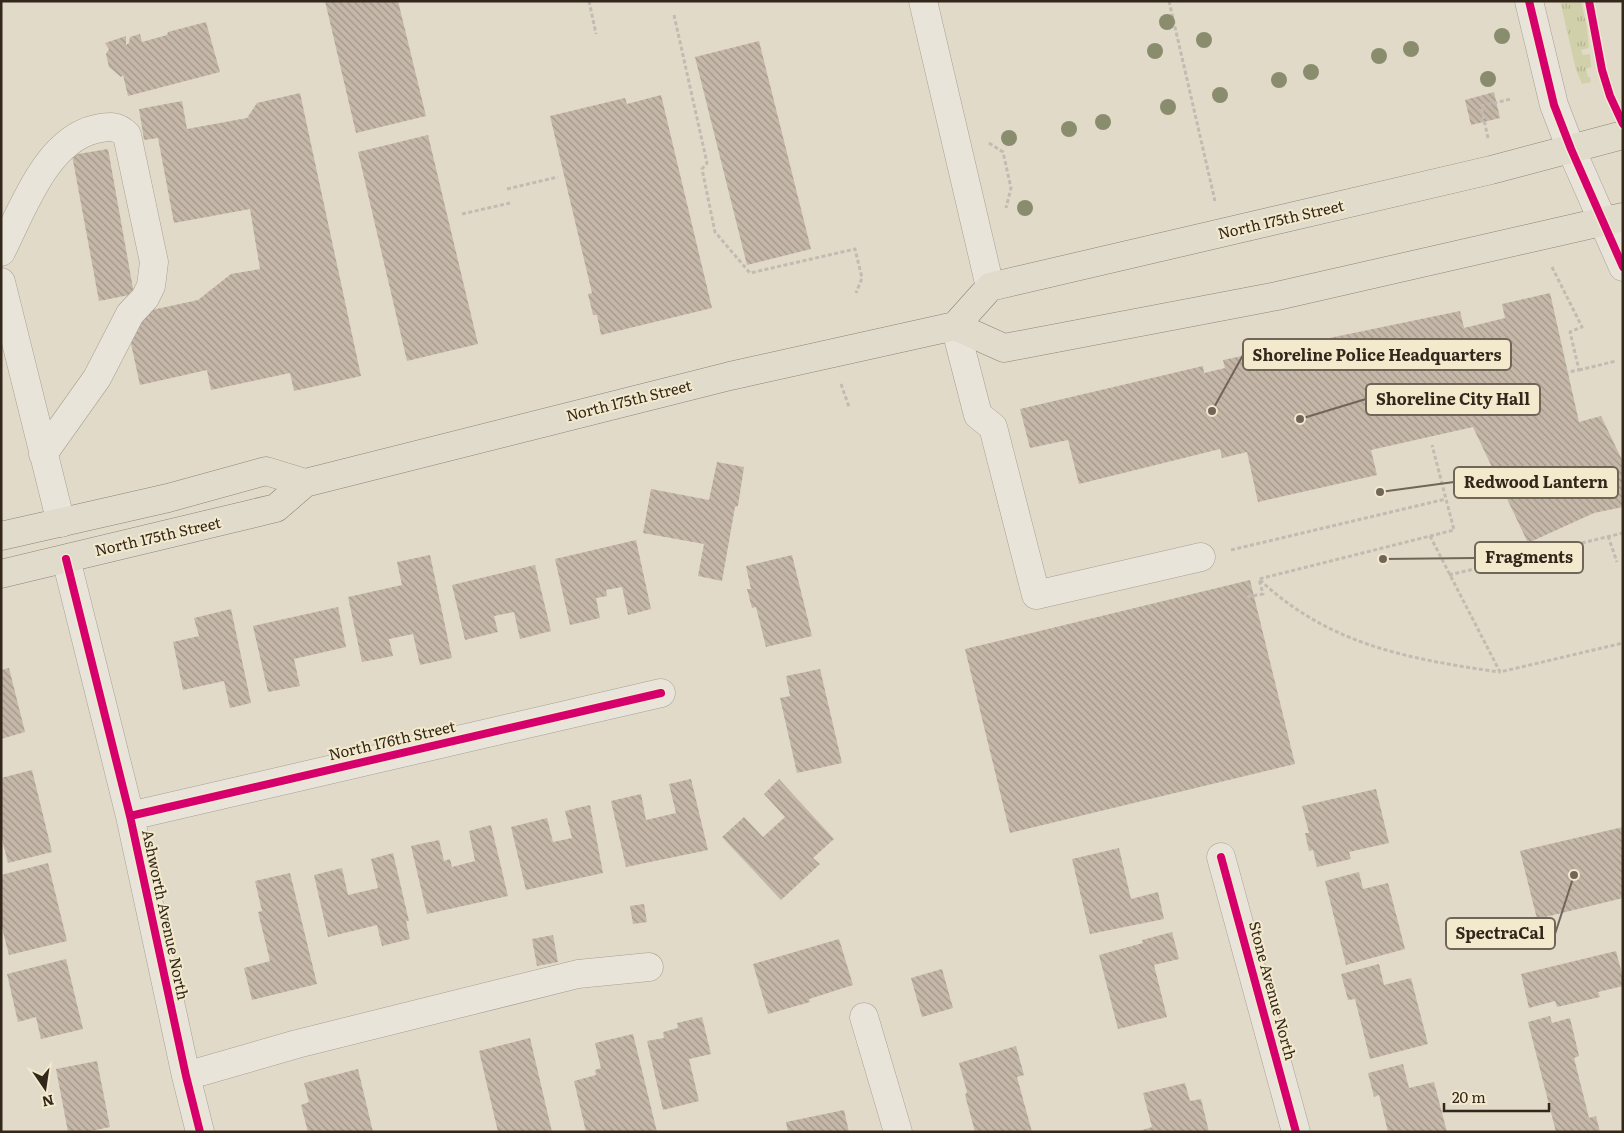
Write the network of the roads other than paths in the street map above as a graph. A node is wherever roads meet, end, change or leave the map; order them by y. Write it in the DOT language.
graph roads {
  1 [pos="923,1"];
  2 [pos="1529,1"];
  3 [pos="1623,135"];
  4 [pos="1570,149"];
  5 [pos="1612,219"];
  6 [pos="1,252"];
  7 [pos="1623,267"];
  8 [pos="1,282"];
  9 [pos="990,287"];
  10 [pos="955,326"];
  11 [pos="43,454"];
  12 [pos="305,482"];
  13 [pos="61,523"];
  14 [pos="1,536"];
  15 [pos="1201,557"];
  16 [pos="66,559"];
  17 [pos="1,574"];
  18 [pos="661,693"];
  19 [pos="130,816"];
  20 [pos="1221,857"];
  21 [pos="649,968"];
  22 [pos="864,1017"];
  23 [pos="186,1076"];
  24 [pos="200,1132"];
  25 [pos="898,1132"];
  26 [pos="1296,1132"];
  1 -- 9 [label="street"];
  2 -- 4 [label="street"];
  3 -- 4 [label="main road, North 175th Street"];
  4 -- 5 [label="street"];
  4 -- 9 [label="main road, North 175th Street"];
  5 -- 7 [label="street"];
  5 -- 10 [label="main road"];
  6 -- 11 [label="street"];
  8 -- 11 [label="street"];
  9 -- 10 [label="main road"];
  10 -- 12 [label="main road, North 175th Street"];
  10 -- 15 [label="street"];
  11 -- 13 [label="street"];
  12 -- 13 [label="main road, North 175th Street"];
  12 -- 16 [label="main road, North 175th Street"];
  13 -- 14 [label="main road, North 175th Street"];
  16 -- 17 [label="main road, North 175th Street"];
  16 -- 19 [label="street, Ashworth Avenue North"];
  18 -- 19 [label="street, North 176th Street"];
  19 -- 23 [label="street, Ashworth Avenue North"];
  20 -- 26 [label="street, Stone Avenue North"];
  21 -- 23 [label="street"];
  22 -- 25 [label="street"];
  23 -- 24 [label="street, Ashworth Avenue North"];
}
